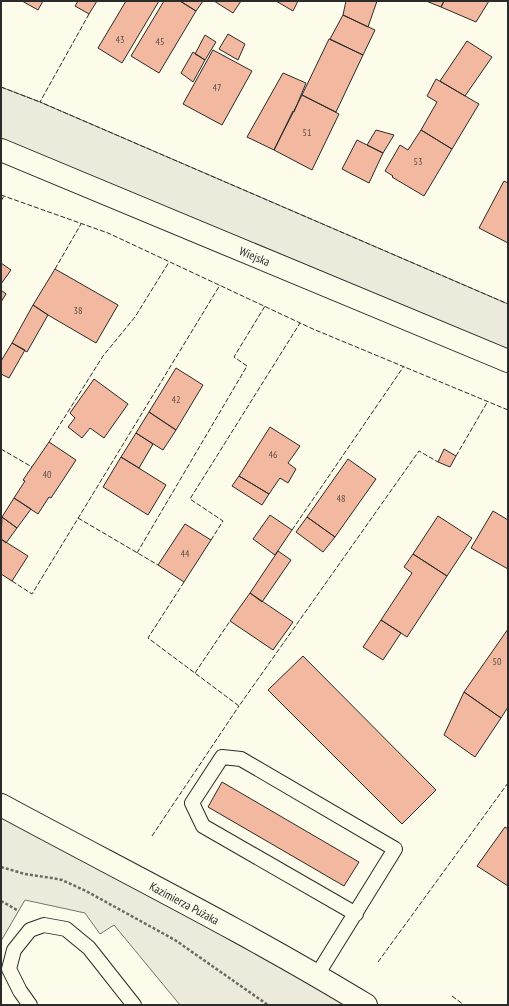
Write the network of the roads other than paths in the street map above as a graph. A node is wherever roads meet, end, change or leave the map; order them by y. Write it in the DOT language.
graph roads {
  1 [pos="1,150"];
  2 [pos="508,361"];
  3 [pos="1,805"];
  4 [pos="356,914"];
  5 [pos="317,975"];
  6 [pos="30,1005"];
  7 [pos="134,1005"];
  8 [pos="366,1005"];
  1 -- 2 [label="street, Wiejska"];
  3 -- 5 [label="street, Kazimierza Pużaka"];
  4 -- 4 [label="lane"];
  4 -- 5 [label="lane"];
  5 -- 8 [label="street, Kazimierza Pużaka"];
  6 -- 7 [label="lane"];
}
